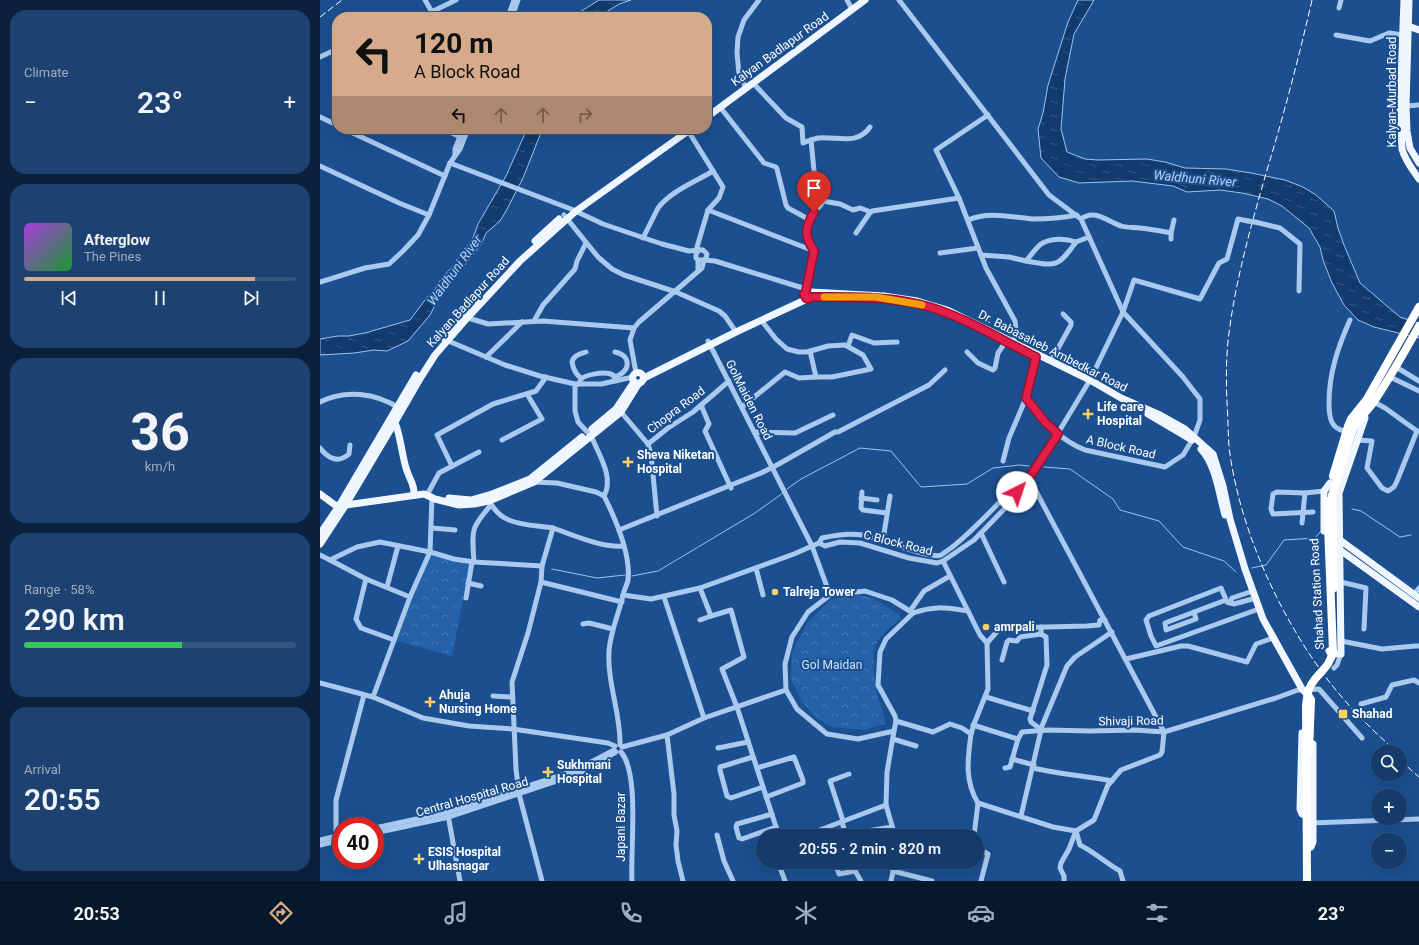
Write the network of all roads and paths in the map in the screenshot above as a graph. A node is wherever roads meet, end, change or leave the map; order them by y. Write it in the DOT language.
graph roads {
  1 [pos="425,0"];
  2 [pos="456,0"];
  3 [pos="514,0"];
  4 [pos="518,0"];
  5 [pos="759,0"];
  6 [pos="846,0"];
  7 [pos="860,0"];
  8 [pos="866,0"];
  9 [pos="899,0"];
  10 [pos="1341,0"];
  11 [pos="1404,0"];
  12 [pos="1409,0"];
  13 [pos="852,8"];
  14 [pos="1339,8"];
  15 [pos="432,12"];
  16 [pos="510,12"];
  17 [pos="514,12"];
  18 [pos="1405,29"];
  19 [pos="1419,30"];
  20 [pos="1336,35"];
  21 [pos="1419,35"];
  22 [pos="332,51"];
  23 [pos="320,57"];
  24 [pos="753,83"];
  25 [pos="745,86"];
  26 [pos="1419,105"];
  27 [pos="1406,106"];
  28 [pos="720,107"];
  29 [pos="712,109"];
  30 [pos="712,113"];
  31 [pos="988,116"];
  32 [pos="320,117"];
  33 [pos="332,123"];
  34 [pos="870,127"];
  35 [pos="355,134"];
  36 [pos="454,134"];
  37 [pos="462,134"];
  38 [pos="465,134"];
  39 [pos="682,134"];
  40 [pos="690,134"];
  41 [pos="462,138"];
  42 [pos="810,140"];
  43 [pos="450,163"];
  44 [pos="1419,163"];
  45 [pos="320,166"];
  46 [pos="713,171"];
  47 [pos="445,176"];
  48 [pos="1419,179"];
  49 [pos="959,198"];
  50 [pos="823,201"];
  51 [pos="574,210"];
  52 [pos="708,210"];
  53 [pos="871,212"];
  54 [pos="429,215"];
  55 [pos="565,217"];
  56 [pos="1079,217"];
  57 [pos="810,220"];
  58 [pos="968,220"];
  59 [pos="1174,220"];
  60 [pos="856,233"];
  61 [pos="1171,233"];
  62 [pos="1089,237"];
  63 [pos="643,238"];
  64 [pos="1171,239"];
  65 [pos="1076,242"];
  66 [pos="586,243"];
  67 [pos="978,248"];
  68 [pos="689,251"];
  69 [pos="703,251"];
  70 [pos="814,251"];
  71 [pos="940,253"];
  72 [pos="981,255"];
  73 [pos="699,259"];
  74 [pos="715,260"];
  75 [pos="1026,260"];
  76 [pos="320,282"];
  77 [pos="1299,291"];
  78 [pos="676,292"];
  79 [pos="808,294"];
  80 [pos="1418,308"];
  81 [pos="1124,312"];
  82 [pos="1062,314"];
  83 [pos="465,316"];
  84 [pos="761,320"];
  85 [pos="1350,320"];
  86 [pos="534,321"];
  87 [pos="522,322"];
  88 [pos="1419,326"];
  89 [pos="634,328"];
  90 [pos="734,330"];
  91 [pos="446,339"];
  92 [pos="1009,341"];
  93 [pos="897,342"];
  94 [pos="709,343"];
  95 [pos="848,346"];
  96 [pos="810,351"];
  97 [pos="586,352"];
  98 [pos="615,352"];
  99 [pos="967,352"];
  100 [pos="1036,356"];
  101 [pos="486,357"];
  102 [pos="1051,361"];
  103 [pos="1396,361"];
  104 [pos="945,370"];
  105 [pos="546,377"];
  106 [pos="1390,377"];
  107 [pos="581,378"];
  108 [pos="638,378"];
  109 [pos="816,378"];
  110 [pos="615,379"];
  111 [pos="729,381"];
  112 [pos="1419,381"];
  113 [pos="1089,382"];
  114 [pos="577,384"];
  115 [pos="1419,391"];
  116 [pos="527,394"];
  117 [pos="1026,398"];
  118 [pos="320,402"];
  119 [pos="1374,402"];
  120 [pos="700,405"];
  121 [pos="742,407"];
  122 [pos="400,409"];
  123 [pos="621,412"];
  124 [pos="1361,412"];
  125 [pos="833,415"];
  126 [pos="393,420"];
  127 [pos="754,432"];
  128 [pos="1346,432"];
  129 [pos="1058,434"];
  130 [pos="591,436"];
  131 [pos="1193,438"];
  132 [pos="502,440"];
  133 [pos="1358,440"];
  134 [pos="648,444"];
  135 [pos="350,445"];
  136 [pos="320,448"];
  137 [pos="479,452"];
  138 [pos="1002,461"];
  139 [pos="452,466"];
  140 [pos="773,469"];
  141 [pos="1029,478"];
  142 [pos="532,480"];
  143 [pos="731,486"];
  144 [pos="414,487"];
  145 [pos="1017,492"];
  146 [pos="1305,493"];
  147 [pos="1328,493"];
  148 [pos="320,494"];
  149 [pos="414,495"];
  150 [pos="428,495"];
  151 [pos="604,496"];
  152 [pos="890,496"];
  153 [pos="489,500"];
  154 [pos="877,500"];
  155 [pos="342,506"];
  156 [pos="1303,512"];
  157 [pos="1313,512"];
  158 [pos="887,513"];
  159 [pos="657,515"];
  160 [pos="1302,524"];
  161 [pos="432,528"];
  162 [pos="553,528"];
  163 [pos="455,530"];
  164 [pos="619,531"];
  165 [pos="969,532"];
  166 [pos="981,533"];
  167 [pos="320,534"];
  168 [pos="840,535"];
  169 [pos="975,539"];
  170 [pos="881,540"];
  171 [pos="1340,540"];
  172 [pos="842,542"];
  173 [pos="889,542"];
  174 [pos="819,543"];
  175 [pos="320,544"];
  176 [pos="398,546"];
  177 [pos="623,546"];
  178 [pos="812,546"];
  179 [pos="877,547"];
  180 [pos="886,550"];
  181 [pos="1340,550"];
  182 [pos="430,552"];
  183 [pos="945,552"];
  184 [pos="320,555"];
  185 [pos="932,555"];
  186 [pos="950,557"];
  187 [pos="330,560"];
  188 [pos="943,561"];
  189 [pos="473,562"];
  190 [pos="930,562"];
  191 [pos="542,566"];
  192 [pos="756,568"];
  193 [pos="950,576"];
  194 [pos="366,579"];
  195 [pos="1341,580"];
  196 [pos="541,582"];
  197 [pos="1004,582"];
  198 [pos="468,583"];
  199 [pos="1361,584"];
  200 [pos="481,586"];
  201 [pos="387,587"];
  202 [pos="700,588"];
  203 [pos="1417,593"];
  204 [pos="623,595"];
  205 [pos="763,595"];
  206 [pos="830,595"];
  207 [pos="1252,595"];
  208 [pos="410,597"];
  209 [pos="664,597"];
  210 [pos="466,598"];
  211 [pos="1228,601"];
  212 [pos="622,602"];
  213 [pos="1419,607"];
  214 [pos="1256,610"];
  215 [pos="968,611"];
  216 [pos="912,612"];
  217 [pos="1194,612"];
  218 [pos="711,616"];
  219 [pos="1180,617"];
  220 [pos="700,620"];
  221 [pos="1105,620"];
  222 [pos="583,624"];
  223 [pos="1183,624"];
  224 [pos="1041,627"];
  225 [pos="1020,628"];
  226 [pos="613,629"];
  227 [pos="1364,629"];
  228 [pos="1112,632"];
  229 [pos="1041,634"];
  230 [pos="1020,637"];
  231 [pos="1271,638"];
  232 [pos="394,640"];
  233 [pos="1341,641"];
  234 [pos="987,643"];
  235 [pos="1419,646"];
  236 [pos="1341,654"];
  237 [pos="1126,659"];
  238 [pos="1002,660"];
  239 [pos="1334,668"];
  240 [pos="320,683"];
  241 [pos="1419,683"];
  242 [pos="1300,689"];
  243 [pos="786,690"];
  244 [pos="364,695"];
  245 [pos="493,696"];
  246 [pos="373,697"];
  247 [pos="512,697"];
  248 [pos="986,697"];
  249 [pos="1361,704"];
  250 [pos="737,707"];
  251 [pos="1033,711"];
  252 [pos="704,718"];
  253 [pos="896,721"];
  254 [pos="973,725"];
  255 [pos="513,729"];
  256 [pos="1042,730"];
  257 [pos="894,731"];
  258 [pos="1164,732"];
  259 [pos="667,734"];
  260 [pos="971,734"];
  261 [pos="1362,738"];
  262 [pos="893,739"];
  263 [pos="1018,739"];
  264 [pos="748,742"];
  265 [pos="916,746"];
  266 [pos="718,748"];
  267 [pos="618,749"];
  268 [pos="753,757"];
  269 [pos="1012,760"];
  270 [pos="1034,766"];
  271 [pos="757,768"];
  272 [pos="1005,768"];
  273 [pos="849,774"];
  274 [pos="1112,780"];
  275 [pos="763,788"];
  276 [pos="519,791"];
  277 [pos="766,797"];
  278 [pos="1308,800"];
  279 [pos="978,803"];
  280 [pos="886,806"];
  281 [pos="448,814"];
  282 [pos="772,814"];
  283 [pos="1306,815"];
  284 [pos="1021,816"];
  285 [pos="337,817"];
  286 [pos="1419,819"];
  287 [pos="842,822"];
  288 [pos="1311,823"];
  289 [pos="384,826"];
  290 [pos="776,827"];
  291 [pos="892,827"];
  292 [pos="824,828"];
  293 [pos="844,829"];
  294 [pos="879,829"];
  295 [pos="975,829"];
  296 [pos="384,831"];
  297 [pos="1076,831"];
  298 [pos="717,836"];
  299 [pos="332,839"];
  300 [pos="320,840"];
  301 [pos="332,840"];
  302 [pos="320,845"];
  303 [pos="984,852"];
  304 [pos="781,869"];
  305 [pos="837,869"];
  306 [pos="856,871"];
  307 [pos="893,871"];
  308 [pos="460,881"];
  309 [pos="542,881"];
  310 [pos="632,881"];
  311 [pos="683,881"];
  312 [pos="733,881"];
  313 [pos="785,881"];
  314 [pos="861,881"];
  315 [pos="891,881"];
  316 [pos="932,881"];
  317 [pos="981,881"];
  318 [pos="1064,881"];
  319 [pos="1123,881"];
  320 [pos="1307,881"];
  321 [pos="1313,881"];
  1 -- 15 [label="street"];
  2 -- 15 [label="street"];
  3 -- 16 [label="street"];
  4 -- 17 [label="street"];
  5 -- 25 [label="street"];
  6 -- 13 [label="street"];
  7 -- 13 [label="main road, Kalyan Badlapur Road"];
  8 -- 13 [label="main road, Kalyan Badlapur Road"];
  9 -- 31 [label="street"];
  10 -- 14 [label="street"];
  11 -- 18 [label="main road, Kalyan-Murbad Road"];
  12 -- 18 [label="main road, Kalyan-Murbad Road"];
  13 -- 24 [label="main road, Kalyan Badlapur Road"];
  13 -- 25 [label="main road, Kalyan Badlapur Road"];
  18 -- 19 [label="main road"];
  18 -- 20 [label="street"];
  18 -- 21 [label="main road"];
  18 -- 27 [label="main road, Kalyan-Murbad Road"];
  18 -- 48 [label="main road, Kalyan-Murbad Road"];
  22 -- 23 [label="street"];
  24 -- 25 [label="main road, Kalyan Badlapur Road"];
  24 -- 42 [label="street"];
  25 -- 28 [label="main road, Kalyan Badlapur Road"];
  25 -- 29 [label="main road, Kalyan Badlapur Road"];
  26 -- 27 [label="street"];
  27 -- 44 [label="main road, Kalyan-Murbad Road"];
  28 -- 30 [label="main road, Kalyan Badlapur Road"];
  28 -- 57 [label="street"];
  31 -- 49 [label="street"];
  31 -- 56 [label="street"];
  32 -- 33 [label="street"];
  34 -- 42 [label="street"];
  35 -- 47 [label="street"];
  36 -- 41 [label="street"];
  37 -- 41 [label="street"];
  38 -- 41 [label="street"];
  39 -- 51 [label="main road, Kalyan Badlapur Road"];
  40 -- 46 [label="street"];
  41 -- 43 [label="street"];
  42 -- 50 [label="street"];
  43 -- 47 [label="street"];
  43 -- 51 [label="street"];
  45 -- 54 [label="street"];
  46 -- 52 [label="street"];
  46 -- 63 [label="street"];
  47 -- 54 [label="street"];
  49 -- 53 [label="street"];
  49 -- 58 [label="street"];
  50 -- 53 [label="street"];
  50 -- 57 [label="street"];
  51 -- 55 [label="main road, Kalyan Badlapur Road"];
  51 -- 63 [label="street"];
  52 -- 69 [label="street"];
  52 -- 70 [label="street"];
  53 -- 60 [label="street"];
  54 -- 76 [label="street"];
  55 -- 66 [label="street"];
  55 -- 83 [label="main road, Kalyan Badlapur Road"];
  56 -- 58 [label="street"];
  56 -- 61 [label="street"];
  56 -- 62 [label="street"];
  57 -- 70 [label="street"];
  58 -- 67 [label="street"];
  59 -- 61 [label="street"];
  61 -- 64 [label="street"];
  62 -- 65 [label="street"];
  62 -- 81 [label="street"];
  63 -- 68 [label="street"];
  65 -- 75 [label="street"];
  65 -- 75 [label="street"];
  66 -- 78 [label="street"];
  66 -- 86 [label="street"];
  67 -- 71 [label="street"];
  67 -- 72 [label="street"];
  68 -- 69 [label="street"];
  68 -- 73 [label="street"];
  69 -- 73 [label="street"];
  69 -- 73 [label="street"];
  69 -- 74 [label="street"];
  70 -- 79 [label="street"];
  72 -- 75 [label="street"];
  72 -- 92 [label="street"];
  73 -- 74 [label="street"];
  73 -- 78 [label="street"];
  74 -- 79 [label="street"];
  77 -- 81 [label="street, C Block Road, bridge"];
  78 -- 89 [label="street"];
  78 -- 90 [label="street"];
  79 -- 84 [label="main road, Dr. Babasaheb Ambedkar Road"];
  79 -- 90 [label="main road, Dr. Babasaheb Ambedkar Road"];
  79 -- 92 [label="main road, Dr. Babasaheb Ambedkar Road"];
  80 -- 103 [label="highway"];
  81 -- 113 [label="street, C Block Road"];
  81 -- 131 [label="street"];
  82 -- 102 [label="street"];
  83 -- 87 [label="street"];
  83 -- 91 [label="main road, Kalyan Badlapur Road"];
  84 -- 90 [label="main road, Dr. Babasaheb Ambedkar Road"];
  84 -- 96 [label="street"];
  85 -- 128 [label="street"];
  86 -- 87 [label="street"];
  86 -- 89 [label="street"];
  87 -- 101 [label="street"];
  88 -- 103 [label="highway"];
  89 -- 108 [label="street"];
  90 -- 94 [label="main road, Dr. Babasaheb Ambedkar Road"];
  91 -- 101 [label="street"];
  91 -- 122 [label="main road, Kalyan Badlapur Road"];
  92 -- 99 [label="street"];
  92 -- 100 [label="main road, Dr. Babasaheb Ambedkar Road"];
  93 -- 95 [label="street"];
  94 -- 108 [label="main road, Dr. Babasaheb Ambedkar Road"];
  94 -- 111 [label="street, GolMaiden Road"];
  95 -- 96 [label="street"];
  95 -- 109 [label="street"];
  96 -- 109 [label="street"];
  97 -- 107 [label="street"];
  98 -- 110 [label="street"];
  100 -- 102 [label="main road, Dr. Babasaheb Ambedkar Road"];
  100 -- 113 [label="main road, Dr. Babasaheb Ambedkar Road"];
  100 -- 117 [label="street"];
  101 -- 105 [label="street"];
  102 -- 113 [label="main road, Dr. Babasaheb Ambedkar Road"];
  103 -- 106 [label="highway"];
  103 -- 112 [label="street"];
  103 -- 124 [label="highway"];
  104 -- 140 [label="street"];
  105 -- 114 [label="street"];
  105 -- 116 [label="street"];
  106 -- 115 [label="street"];
  106 -- 119 [label="highway"];
  107 -- 110 [label="street"];
  107 -- 114 [label="street"];
  108 -- 110 [label="street"];
  108 -- 123 [label="main road"];
  108 -- 130 [label="main road"];
  109 -- 121 [label="street"];
  110 -- 114 [label="street"];
  111 -- 120 [label="street, Chopra Road"];
  111 -- 121 [label="street, GolMaiden Road"];
  113 -- 129 [label="street, C Block Road"];
  113 -- 131 [label="main road, Dr. Babasaheb Ambedkar Road"];
  114 -- 130 [label="street"];
  116 -- 132 [label="street"];
  116 -- 139 [label="street"];
  117 -- 129 [label="street, A Block Road"];
  117 -- 138 [label="street"];
  118 -- 122 [label="street"];
  119 -- 124 [label="highway"];
  119 -- 133 [label="street"];
  120 -- 134 [label="street, Chopra Road"];
  120 -- 143 [label="street"];
  121 -- 127 [label="street, GolMaiden Road"];
  122 -- 126 [label="main road, Kalyan Badlapur Road"];
  123 -- 130 [label="main road"];
  123 -- 134 [label="street, Chopra Road"];
  124 -- 128 [label="highway"];
  124 -- 133 [label="main road, Shahad Station Road"];
  124 -- 147 [label="highway"];
  125 -- 127 [label="street"];
  126 -- 144 [label="main road"];
  126 -- 155 [label="main road, Kalyan Badlapur Road"];
  127 -- 140 [label="street, GolMaiden Road"];
  128 -- 147 [label="highway"];
  129 -- 131 [label="street, A Block Road"];
  129 -- 141 [label="street, C Block Road"];
  130 -- 142 [label="main road"];
  130 -- 151 [label="street"];
  131 -- 207 [label="main road, Dr. Babasaheb Ambedkar Road"];
  133 -- 171 [label="main road, Shahad Station Road"];
  134 -- 159 [label="street"];
  135 -- 136 [label="street"];
  137 -- 139 [label="street"];
  139 -- 150 [label="street"];
  140 -- 143 [label="street"];
  140 -- 178 [label="street, GolMaiden Road"];
  141 -- 145 [label="street, C Block Road"];
  141 -- 221 [label="street"];
  142 -- 151 [label="street"];
  142 -- 153 [label="main road"];
  143 -- 159 [label="street"];
  144 -- 149 [label="main road"];
  144 -- 150 [label="main road"];
  145 -- 165 [label="street, C Block Road"];
  145 -- 166 [label="street, C Block Road"];
  146 -- 147 [label="street"];
  146 -- 156 [label="street"];
  146 -- 156 [label="street"];
  147 -- 236 [label="main road, Shahad Station Road"];
  147 -- 278 [label="highway, bridge"];
  148 -- 155 [label="main road"];
  149 -- 150 [label="main road"];
  149 -- 155 [label="main road"];
  150 -- 153 [label="main road"];
  150 -- 161 [label="street"];
  151 -- 164 [label="street, Japani Bazar"];
  152 -- 158 [label="street"];
  153 -- 162 [label="street"];
  153 -- 189 [label="street"];
  154 -- 158 [label="street"];
  155 -- 167 [label="main road, Kalyan Badlapur Road"];
  155 -- 175 [label="main road, Kalyan Badlapur Road"];
  156 -- 157 [label="street"];
  156 -- 160 [label="street"];
  158 -- 170 [label="street"];
  159 -- 164 [label="street"];
  161 -- 163 [label="street"];
  161 -- 182 [label="street"];
  162 -- 177 [label="street"];
  162 -- 191 [label="street"];
  164 -- 177 [label="street, Japani Bazar"];
  165 -- 169 [label="street"];
  165 -- 183 [label="street, C Block Road"];
  166 -- 169 [label="street, C Block Road"];
  166 -- 197 [label="street"];
  168 -- 170 [label="street, C Block Road"];
  168 -- 172 [label="street"];
  168 -- 174 [label="street, C Block Road"];
  169 -- 186 [label="street, C Block Road"];
  170 -- 173 [label="street, C Block Road"];
  170 -- 179 [label="street"];
  171 -- 181 [label="main road, Shahad Station Road"];
  171 -- 203 [label="main road"];
  172 -- 174 [label="street, C Block Road"];
  172 -- 179 [label="street, C Block Road"];
  173 -- 180 [label="street"];
  173 -- 185 [label="street, C Block Road"];
  174 -- 178 [label="street, C Block Road"];
  176 -- 182 [label="street"];
  176 -- 187 [label="street"];
  176 -- 201 [label="street"];
  177 -- 204 [label="street, Japani Bazar"];
  178 -- 192 [label="street, C Block Road"];
  178 -- 206 [label="street, GolMaiden Road"];
  179 -- 180 [label="street, C Block Road"];
  180 -- 190 [label="street, C Block Road"];
  181 -- 195 [label="main road, Shahad Station Road"];
  181 -- 213 [label="main road"];
  182 -- 189 [label="street"];
  182 -- 208 [label="street"];
  183 -- 185 [label="street, C Block Road"];
  183 -- 186 [label="street"];
  184 -- 187 [label="street"];
  185 -- 190 [label="street"];
  186 -- 188 [label="street, C Block Road"];
  187 -- 194 [label="street"];
  188 -- 190 [label="street, C Block Road"];
  188 -- 193 [label="street"];
  189 -- 191 [label="street"];
  189 -- 198 [label="street"];
  191 -- 196 [label="street"];
  192 -- 202 [label="street, C Block Road"];
  192 -- 205 [label="street"];
  193 -- 215 [label="street"];
  193 -- 216 [label="street"];
  194 -- 201 [label="street"];
  194 -- 232 [label="street"];
  195 -- 199 [label="street"];
  195 -- 227 [label="street"];
  195 -- 233 [label="main road, Shahad Station Road"];
  196 -- 212 [label="street"];
  196 -- 247 [label="street"];
  198 -- 200 [label="street"];
  198 -- 210 [label="street"];
  201 -- 208 [label="street"];
  202 -- 209 [label="street, C Block Road"];
  202 -- 218 [label="street"];
  204 -- 209 [label="street, C Block Road"];
  204 -- 212 [label="street, Japani Bazar"];
  206 -- 216 [label="street"];
  206 -- 243 [label="street"];
  207 -- 211 [label="street"];
  207 -- 214 [label="main road, Dr. Babasaheb Ambedkar Road"];
  207 -- 231 [label="main road, Dr. Babasaheb Ambedkar Road"];
  208 -- 232 [label="street"];
  209 -- 252 [label="street"];
  211 -- 214 [label="street"];
  211 -- 217 [label="street"];
  212 -- 226 [label="street, Japani Bazar"];
  214 -- 231 [label="main road, Dr. Babasaheb Ambedkar Road"];
  215 -- 216 [label="street"];
  215 -- 234 [label="street"];
  216 -- 253 [label="street"];
  217 -- 219 [label="street"];
  217 -- 223 [label="street"];
  218 -- 220 [label="street"];
  218 -- 250 [label="street"];
  219 -- 223 [label="street"];
  219 -- 223 [label="street"];
  221 -- 224 [label="street"];
  221 -- 228 [label="street"];
  222 -- 226 [label="street"];
  224 -- 225 [label="street"];
  224 -- 229 [label="street"];
  225 -- 230 [label="street"];
  225 -- 234 [label="street"];
  226 -- 267 [label="street, Japani Bazar"];
  228 -- 237 [label="street"];
  228 -- 256 [label="street"];
  229 -- 230 [label="street"];
  229 -- 251 [label="street"];
  230 -- 238 [label="street"];
  231 -- 237 [label="street"];
  231 -- 242 [label="main road, Dr. Babasaheb Ambedkar Road"];
  232 -- 246 [label="street"];
  233 -- 235 [label="street"];
  233 -- 236 [label="main road, Shahad Station Road"];
  234 -- 248 [label="street"];
  236 -- 239 [label="street"];
  237 -- 258 [label="street"];
  240 -- 244 [label="street"];
  241 -- 249 [label="street"];
  242 -- 258 [label="street, Shivaji Road"];
  242 -- 261 [label="street"];
  242 -- 283 [label="main road"];
  242 -- 288 [label="main road"];
  243 -- 250 [label="street, Central Hospital Road"];
  243 -- 257 [label="street"];
  244 -- 246 [label="street"];
  244 -- 285 [label="street"];
  245 -- 247 [label="street"];
  246 -- 255 [label="street"];
  247 -- 255 [label="street"];
  248 -- 251 [label="street"];
  248 -- 254 [label="street"];
  250 -- 252 [label="street, Central Hospital Road"];
  250 -- 264 [label="street"];
  251 -- 256 [label="street"];
  252 -- 259 [label="street, Central Hospital Road"];
  253 -- 257 [label="street"];
  253 -- 260 [label="street"];
  254 -- 260 [label="street"];
  254 -- 263 [label="street"];
  255 -- 267 [label="street"];
  255 -- 276 [label="street"];
  256 -- 258 [label="street, Shivaji Road"];
  256 -- 263 [label="street, Shivaji Road"];
  256 -- 270 [label="street"];
  257 -- 262 [label="street"];
  258 -- 274 [label="street"];
  259 -- 267 [label="street, Central Hospital Road"];
  259 -- 311 [label="street"];
  260 -- 279 [label="street"];
  262 -- 265 [label="street"];
  262 -- 280 [label="street"];
  263 -- 269 [label="street"];
  264 -- 266 [label="street"];
  264 -- 268 [label="street"];
  267 -- 276 [label="street, Central Hospital Road"];
  267 -- 310 [label="street, Japani Bazar"];
  268 -- 271 [label="street"];
  268 -- 275 [label="street"];
  269 -- 270 [label="street"];
  269 -- 272 [label="street"];
  270 -- 274 [label="street"];
  270 -- 284 [label="street"];
  271 -- 275 [label="street"];
  271 -- 277 [label="street"];
  273 -- 287 [label="street"];
  274 -- 297 [label="street"];
  275 -- 277 [label="street"];
  276 -- 281 [label="street, Central Hospital Road"];
  276 -- 309 [label="street"];
  277 -- 282 [label="street"];
  278 -- 283 [label="highway"];
  278 -- 288 [label="highway"];
  279 -- 284 [label="street"];
  279 -- 295 [label="street"];
  280 -- 287 [label="street"];
  280 -- 291 [label="street"];
  281 -- 289 [label="street, Central Hospital Road"];
  281 -- 296 [label="street, Central Hospital Road"];
  281 -- 308 [label="street"];
  282 -- 290 [label="street"];
  282 -- 290 [label="street"];
  283 -- 320 [label="highway"];
  284 -- 297 [label="street"];
  286 -- 288 [label="street"];
  287 -- 292 [label="street"];
  287 -- 293 [label="street"];
  288 -- 321 [label="highway"];
  291 -- 294 [label="street"];
  297 -- 318 [label="street"];
  297 -- 319 [label="street"];
  298 -- 312 [label="street"];
  299 -- 300 [label="street"];
  301 -- 302 [label="street"];
  303 -- 317 [label="street"];
  304 -- 313 [label="street"];
  305 -- 306 [label="street"];
  306 -- 314 [label="street"];
  307 -- 315 [label="street"];
  307 -- 316 [label="street"];
}
